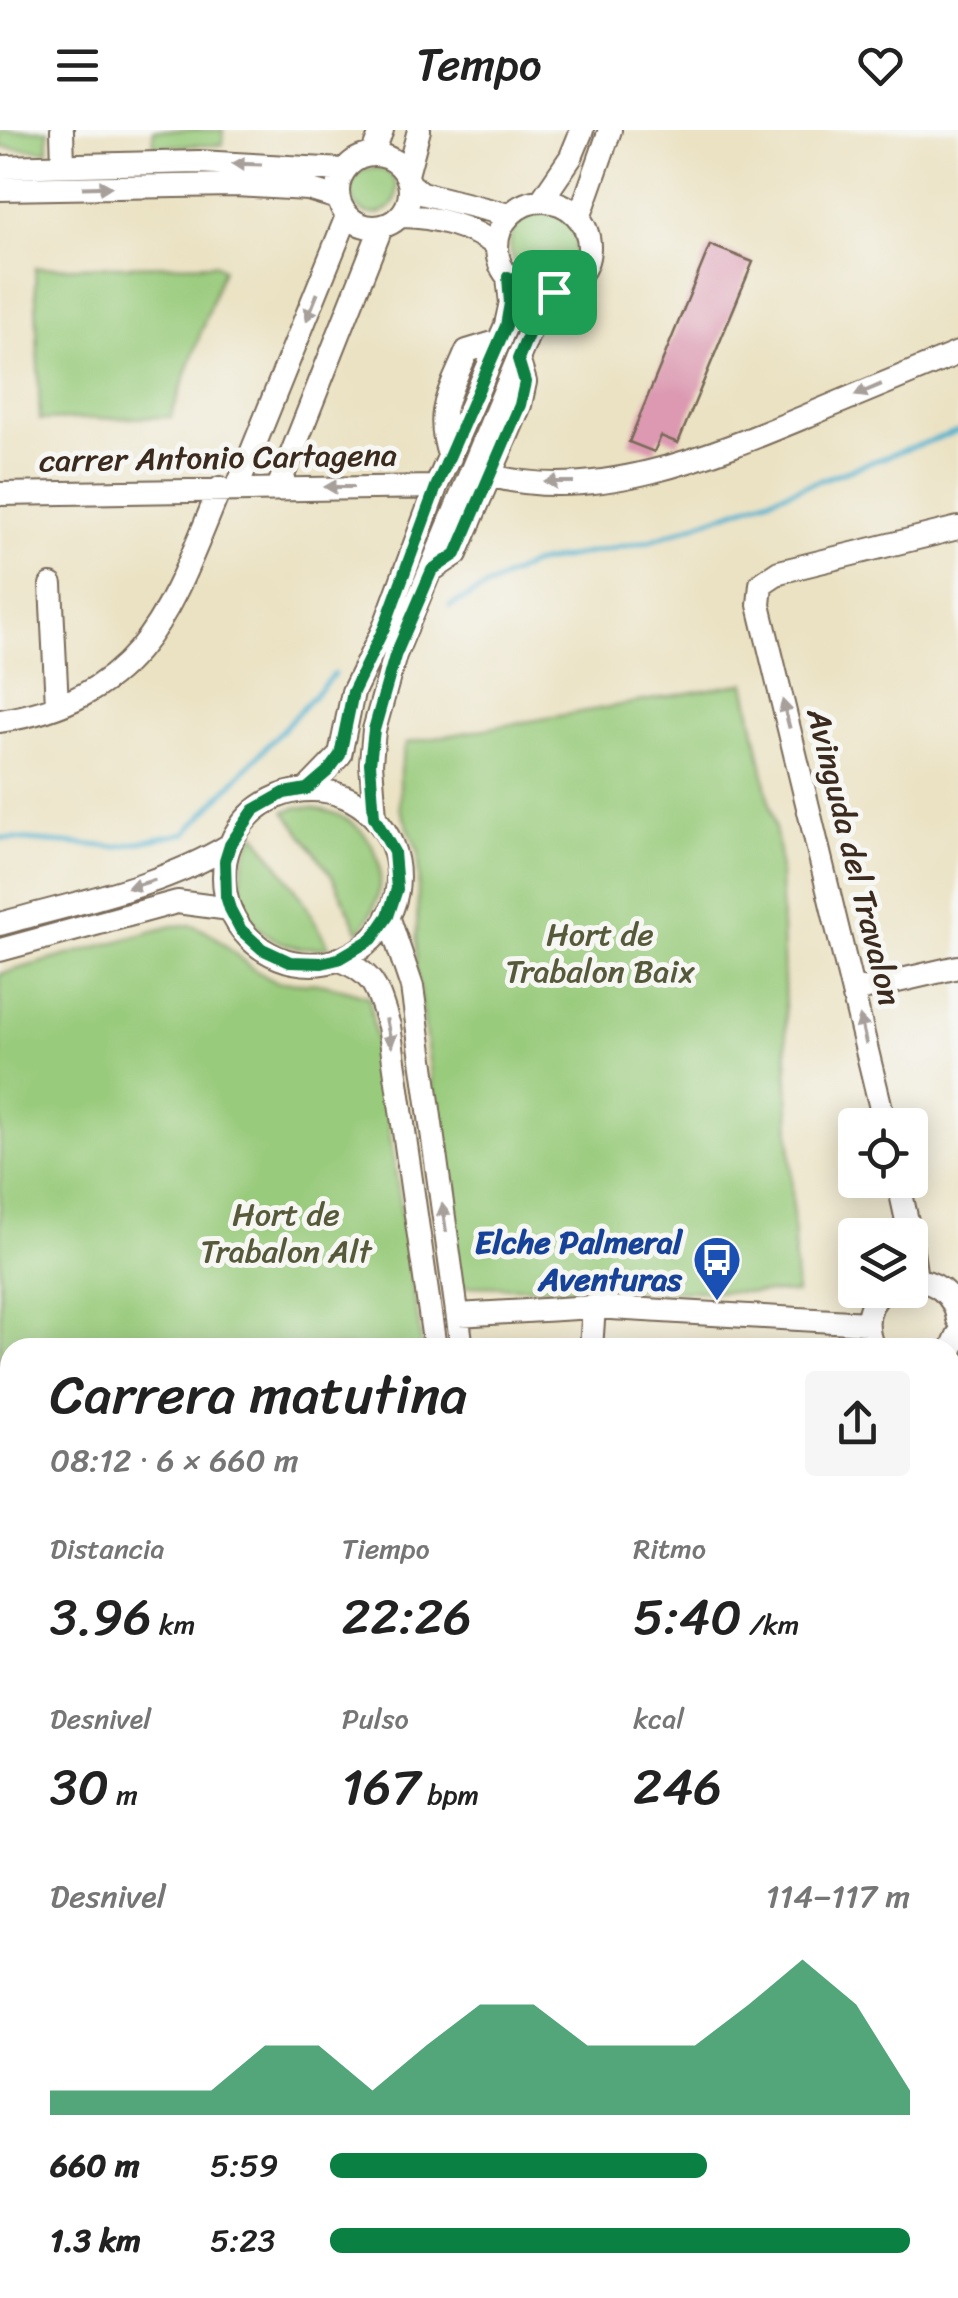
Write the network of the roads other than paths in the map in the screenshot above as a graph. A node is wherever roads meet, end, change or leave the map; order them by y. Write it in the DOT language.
graph roads {
  1 [pos="62,130"];
  2 [pos="382,130"];
  3 [pos="419,130"];
  4 [pos="582,130"];
  5 [pos="610,130"];
  6 [pos="372,155"];
  7 [pos="63,166"];
  8 [pos="0,167"];
  9 [pos="344,170"];
  10 [pos="408,180"];
  11 [pos="0,189"];
  12 [pos="541,201"];
  13 [pos="342,207"];
  14 [pos="509,216"];
  15 [pos="578,218"];
  16 [pos="391,222"];
  17 [pos="497,246"];
  18 [pos="508,277"];
  19 [pos="554,292"];
  20 [pos="958,353"];
  21 [pos="262,427"];
  22 [pos="295,442"];
  23 [pos="479,476"];
  24 [pos="436,487"];
  25 [pos="228,488"];
  26 [pos="278,488"];
  27 [pos="0,494"];
  28 [pos="958,528"];
  29 [pos="50,586"];
  30 [pos="57,706"];
  31 [pos="0,720"];
  32 [pos="307,789"];
  33 [pos="374,817"];
  34 [pos="230,845"];
  35 [pos="230,909"];
  36 [pos="388,916"];
  37 [pos="0,924"];
  38 [pos="0,950"];
  39 [pos="338,959"];
  40 [pos="958,967"];
  41 [pos="854,991"];
  42 [pos="881,1108"];
  43 [pos="928,1283"];
  44 [pos="594,1307"];
  45 [pos="870,1308"];
  46 [pos="458,1314"];
  47 [pos="958,1318"];
  48 [pos="867,1323"];
  49 [pos="434,1338"];
  50 [pos="461,1338"];
  51 [pos="592,1338"];
  52 [pos="870,1338"];
  1 -- 7 [label="street"];
  2 -- 6 [label="street"];
  3 -- 10 [label="street"];
  4 -- 12 [label="street"];
  5 -- 15 [label="street"];
  6 -- 9 [label="street"];
  6 -- 10 [label="street"];
  7 -- 8 [label="street"];
  9 -- 7 [label="street, one-way"];
  9 -- 13 [label="street"];
  10 -- 14 [label="street"];
  10 -- 16 [label="street"];
  11 -- 13 [label="street, one-way"];
  12 -- 14 [label="street"];
  12 -- 15 [label="street"];
  13 -- 16 [label="street"];
  13 -- 21 [label="street, one-way"];
  14 -- 17 [label="street"];
  15 -- 19 [label="street"];
  16 -- 17 [label="street"];
  16 -- 22 [label="street"];
  17 -- 18 [label="street"];
  18 -- 19 [label="street"];
  18 -- 24 [label="street"];
  19 -- 23 [label="street"];
  20 -- 23 [label="street, one-way"];
  21 -- 22 [label="street"];
  21 -- 25 [label="street"];
  22 -- 26 [label="street"];
  23 -- 33 [label="street"];
  24 -- 26 [label="street, carrer Antonio Cartagena, one-way"];
  24 -- 32 [label="street"];
  25 -- 26 [label="street, carrer Antonio Cartagena"];
  25 -- 27 [label="street, carrer Antonio Cartagena"];
  25 -- 30 [label="street"];
  41 -- 28 [label="street, Avinguda del Travalon, one-way"];
  29 -- 30 [label="street"];
  30 -- 31 [label="street"];
  32 -- 33 [label="street"];
  32 -- 34 [label="street"];
  33 -- 36 [label="street"];
  34 -- 35 [label="street"];
  34 -- 37 [label="street, one-way"];
  35 -- 38 [label="street"];
  35 -- 39 [label="street"];
  36 -- 39 [label="street"];
  46 -- 36 [label="street, one-way"];
  39 -- 49 [label="street, one-way"];
  40 -- 41 [label="street"];
  42 -- 41 [label="street, Avinguda del Travalon, one-way"];
  43 -- 47 [label="street"];
  44 -- 46 [label="street"];
  44 -- 48 [label="street"];
  44 -- 51 [label="street"];
  45 -- 48 [label="street"];
  46 -- 50 [label="street"];
  48 -- 52 [label="street"];
}
